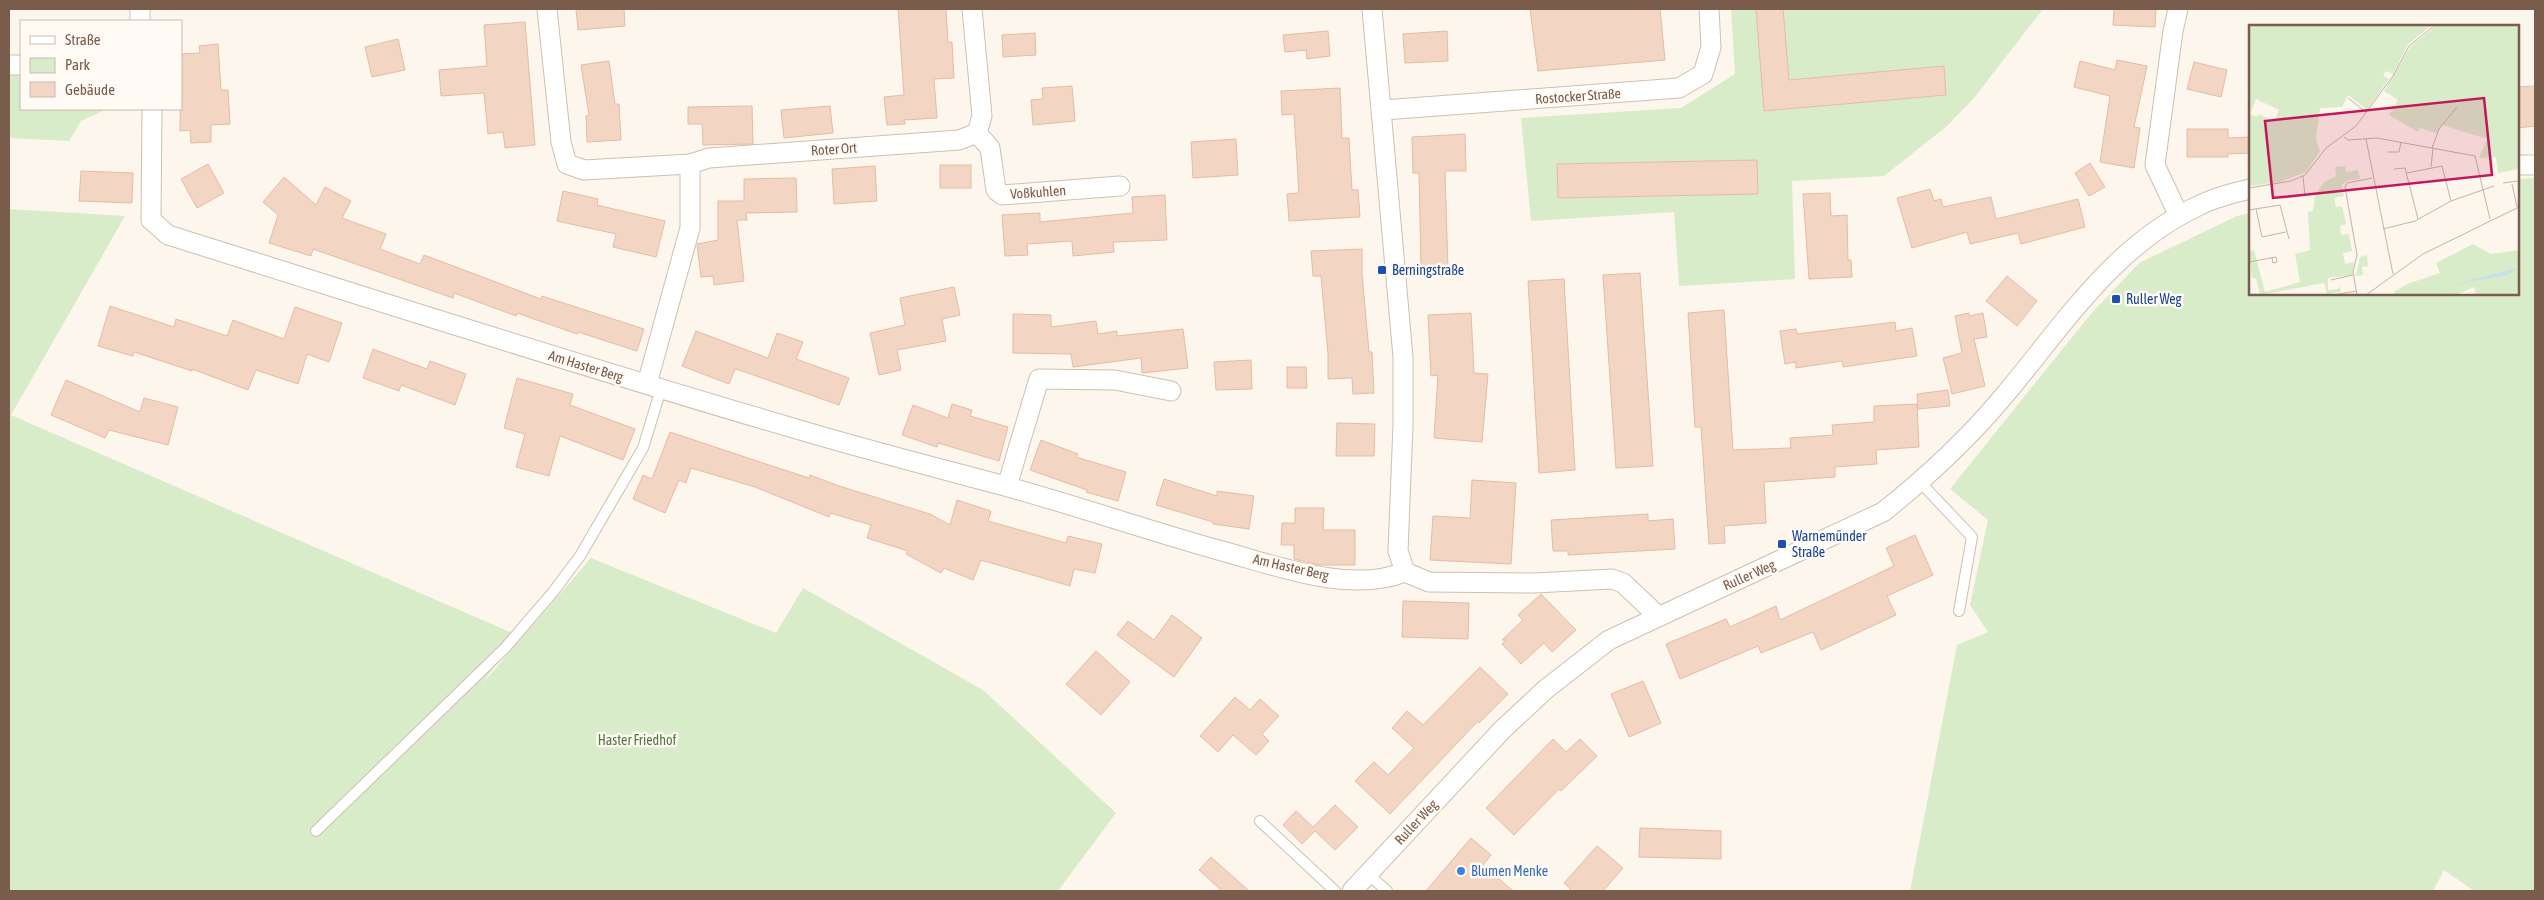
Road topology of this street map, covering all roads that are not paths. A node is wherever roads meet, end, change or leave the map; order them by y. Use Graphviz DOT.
graph roads {
  1 [pos="547,9"];
  2 [pos="972,9"];
  3 [pos="1372,9"];
  4 [pos="1709,9"];
  5 [pos="2178,9"];
  6 [pos="152,110"];
  7 [pos="1382,110"];
  8 [pos="977,133"];
  9 [pos="690,164"];
  10 [pos="2535,165"];
  11 [pos="2519,166"];
  12 [pos="1120,186"];
  13 [pos="2249,189"];
  14 [pos="2179,216"];
  15 [pos="654,387"];
  16 [pos="1171,390"];
  17 [pos="1920,482"];
  18 [pos="1008,486"];
  19 [pos="1405,572"];
  20 [pos="1959,611"];
  21 [pos="1658,616"];
  22 [pos="1260,821"];
  23 [pos="316,831"];
  24 [pos="1368,874"];
  25 [pos="1335,891"];
  26 [pos="1352,891"];
  27 [pos="1387,891"];
  1 -- 9 [label="street, Roter Ort"];
  2 -- 8 [label="street"];
  3 -- 7 [label="street"];
  4 -- 7 [label="street, Rostocker Straße"];
  5 -- 14 [label="street"];
  6 -- 15 [label="street, Am Haster Berg"];
  7 -- 19 [label="street"];
  8 -- 9 [label="street, Roter Ort"];
  8 -- 12 [label="street, Voßkuhlen"];
  9 -- 15 [label="street"];
  10 -- 11 [label="street"];
  13 -- 14 [label="street, Ruller Weg"];
  14 -- 17 [label="street, Ruller Weg"];
  15 -- 18 [label="street, Am Haster Berg"];
  15 -- 23 [label="lane"];
  16 -- 18 [label="street"];
  17 -- 20 [label="lane"];
  17 -- 21 [label="street, Ruller Weg"];
  18 -- 19 [label="street, Am Haster Berg"];
  19 -- 21 [label="street"];
  21 -- 24 [label="street, Ruller Weg"];
  22 -- 25 [label="lane"];
  24 -- 26 [label="street, Ruller Weg"];
  24 -- 27 [label="lane"];
}
